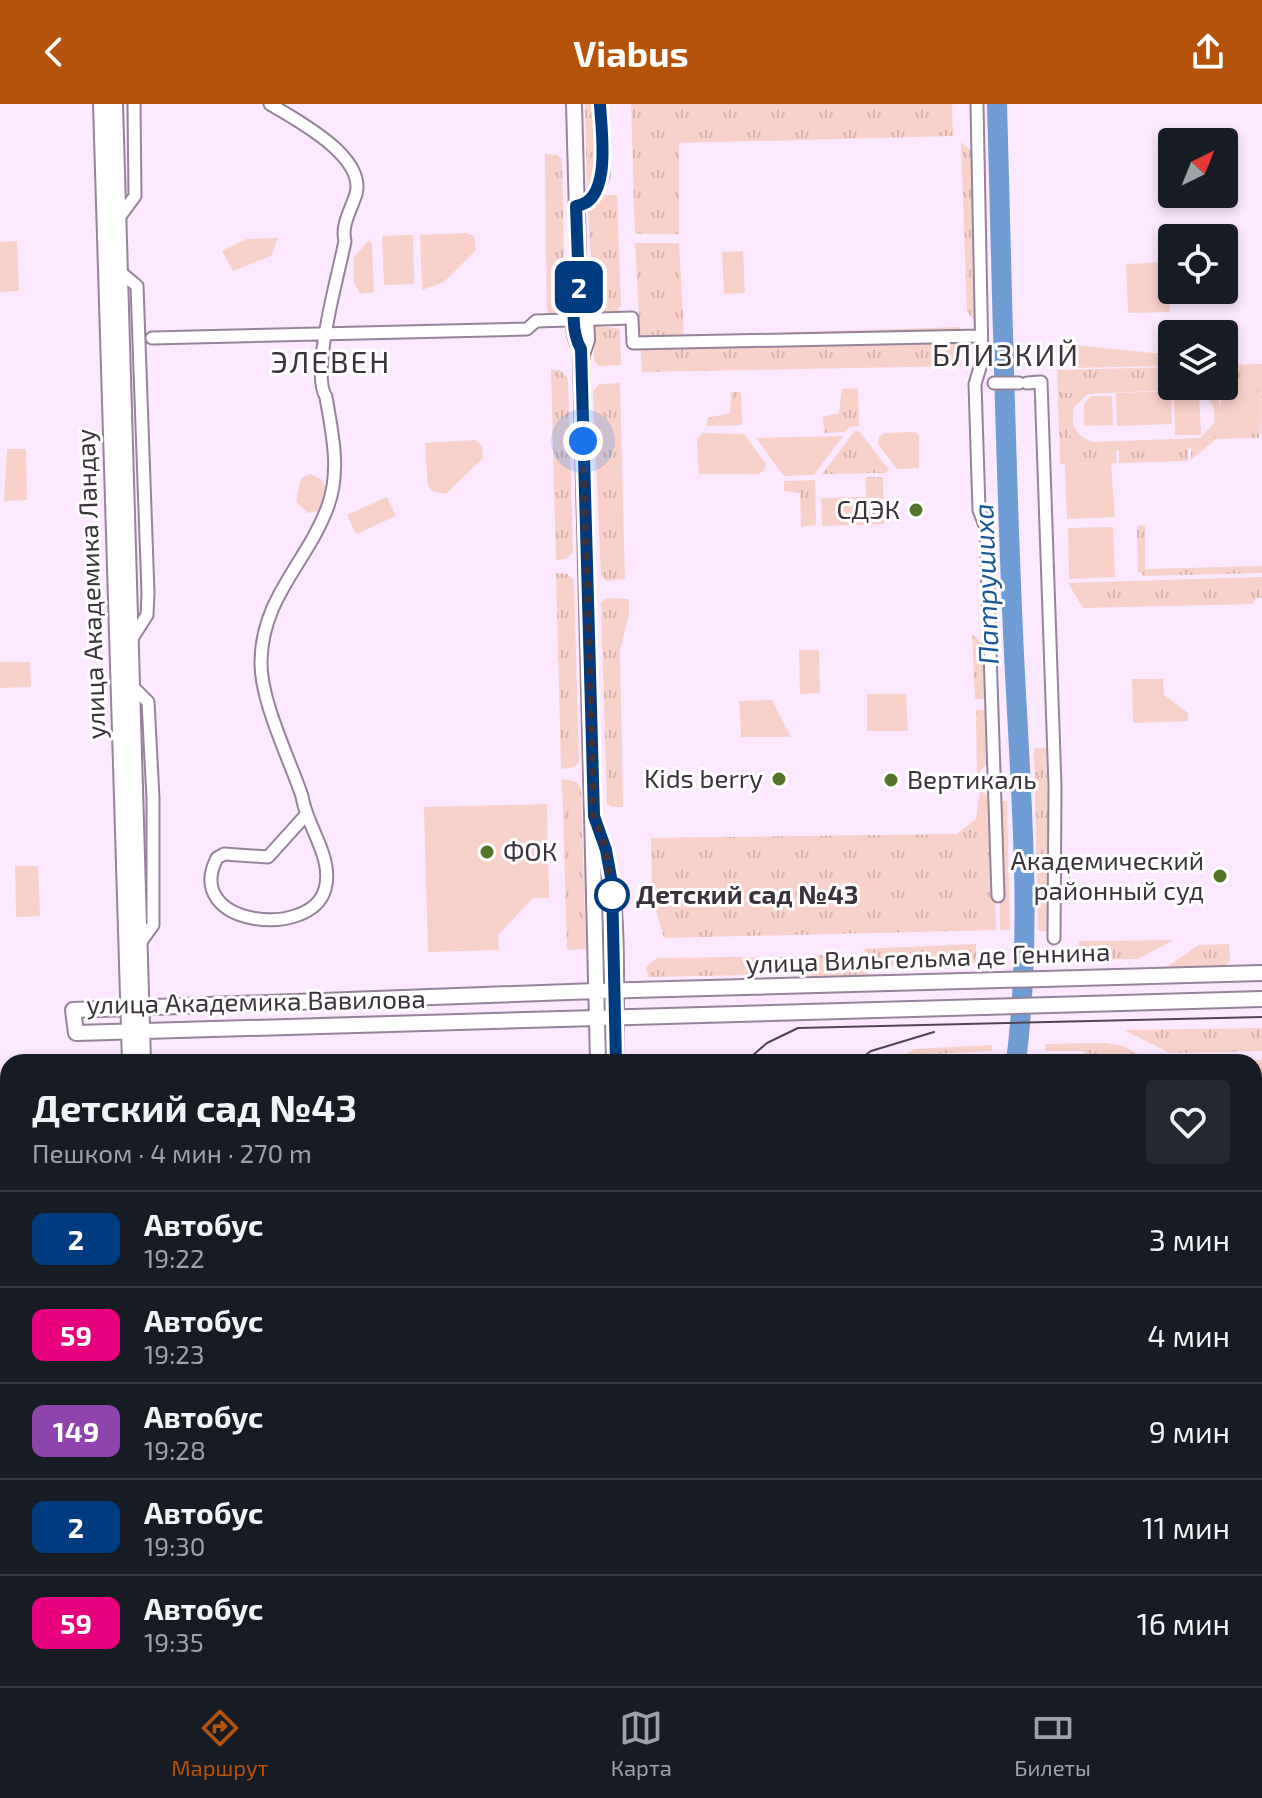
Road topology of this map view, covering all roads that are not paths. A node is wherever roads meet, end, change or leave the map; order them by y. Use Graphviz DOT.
graph roads {
  1 [pos="101,104"];
  2 [pos="115,104"];
  3 [pos="134,104"];
  4 [pos="270,104"];
  5 [pos="574,104"];
  6 [pos="600,104"];
  7 [pos="977,104"];
  8 [pos="576,206"];
  9 [pos="118,220"];
  10 [pos="580,320"];
  11 [pos="328,334"];
  12 [pos="981,336"];
  13 [pos="152,338"];
  14 [pos="984,384"];
  15 [pos="305,816"];
  16 [pos="595,825"];
  17 [pos="998,896"];
  18 [pos="1054,938"];
  19 [pos="1262,973"];
  20 [pos="596,991"];
  21 [pos="614,991"];
  22 [pos="1262,999"];
  23 [pos="135,1008"];
  24 [pos="596,1017"];
  25 [pos="615,1017"];
  26 [pos="135,1032"];
  27 [pos="131,1054"];
  28 [pos="141,1054"];
  29 [pos="598,1054"];
  30 [pos="616,1054"];
  1 -- 23 [label="street, улица Академика Ландау"];
  2 -- 9 [label="street, улица Академика Ландау"];
  3 -- 9 [label="street"];
  4 -- 11 [label="street"];
  5 -- 8 [label="street"];
  6 -- 8 [label="street"];
  7 -- 12 [label="street"];
  8 -- 10 [label="street"];
  9 -- 23 [label="street, улица Академика Ландау"];
  10 -- 11 [label="street"];
  10 -- 12 [label="street"];
  10 -- 16 [label="street"];
  11 -- 13 [label="street"];
  11 -- 15 [label="street"];
  12 -- 14 [label="street"];
  14 -- 17 [label="street"];
  14 -- 18 [label="street"];
  15 -- 15 [label="street"];
  16 -- 20 [label="street"];
  16 -- 21 [label="street"];
  19 -- 21 [label="street, улица Вильгельма де Геннина"];
  20 -- 21 [label="street, улица Вильгельма де Геннина"];
  20 -- 23 [label="street, улица Академика Вавилова"];
  20 -- 24 [label="street"];
  21 -- 25 [label="street"];
  22 -- 25 [label="street, улица Вильгельма де Геннина"];
  23 -- 26 [label="street, улица Академика Ландау"];
  23 -- 26 [label="street, улица Академика Вавилова"];
  24 -- 25 [label="street, улица Вильгельма де Геннина"];
  24 -- 26 [label="street, улица Академика Вавилова"];
  24 -- 29 [label="street"];
  25 -- 30 [label="street"];
  26 -- 27 [label="street, улица Академика Ландау"];
  26 -- 28 [label="street, улица Академика Ландау"];
}
